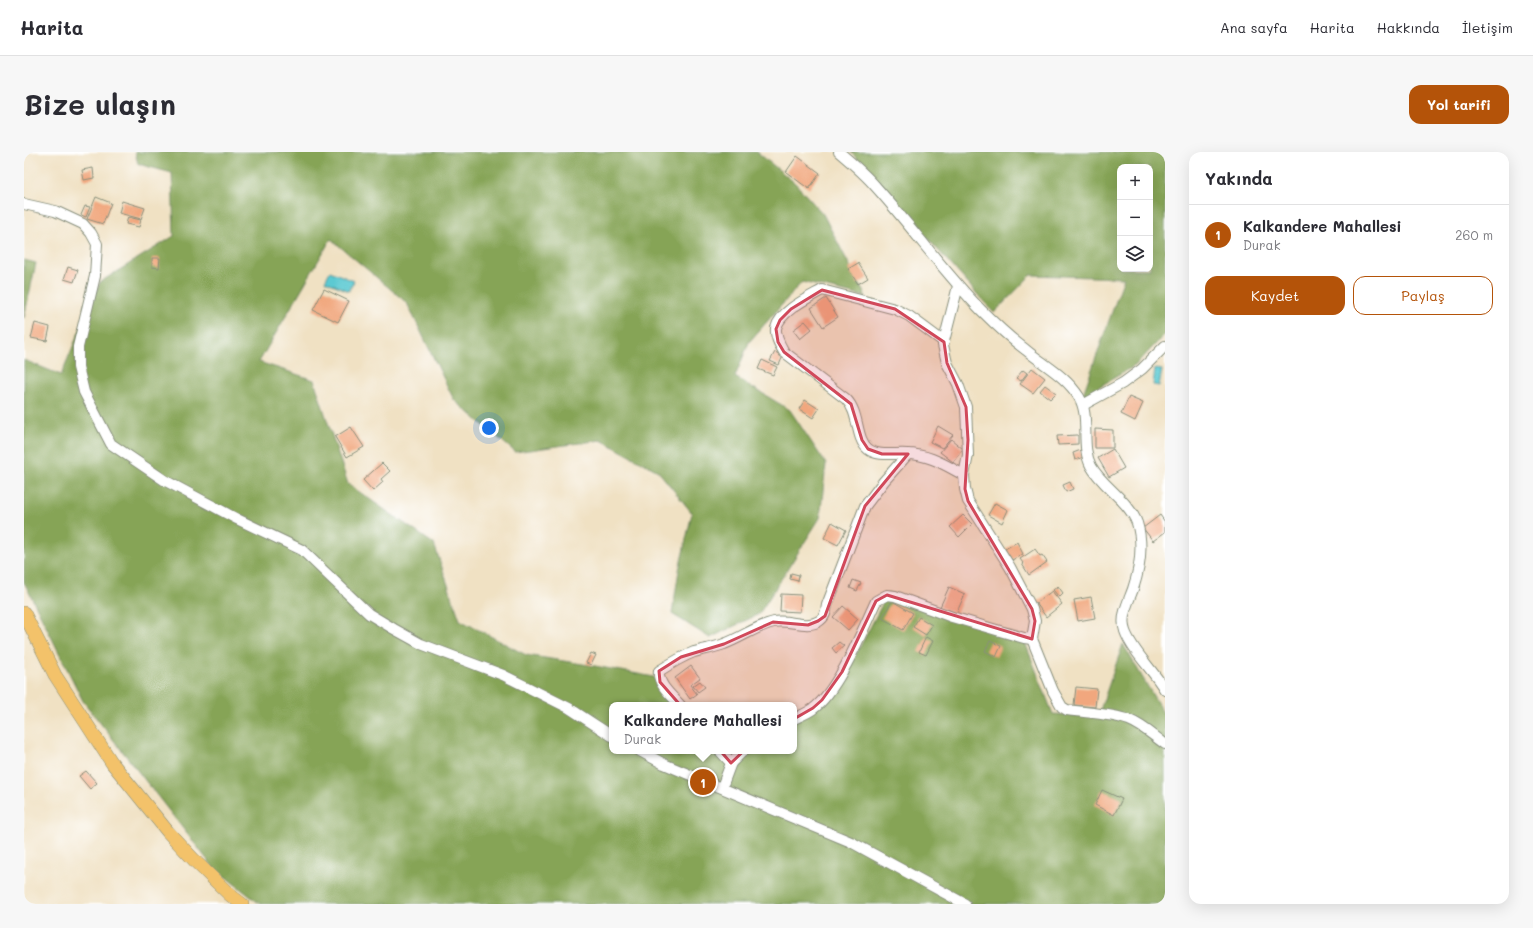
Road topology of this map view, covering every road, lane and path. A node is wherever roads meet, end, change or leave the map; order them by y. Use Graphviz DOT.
graph roads {
  1 [pos="839,152"];
  2 [pos="24,204"];
  3 [pos="958,286"];
  4 [pos="944,342"];
  5 [pos="1165,346"];
  6 [pos="1083,405"];
  7 [pos="908,454"];
  8 [pos="964,475"];
  9 [pos="24,613"];
  10 [pos="24,633"];
  11 [pos="1032,639"];
  12 [pos="55,675"];
  13 [pos="1165,690"];
  14 [pos="677,702"];
  15 [pos="797,717"];
  16 [pos="609,734"];
  17 [pos="1165,744"];
  18 [pos="646,754"];
  19 [pos="723,754"];
  20 [pos="740,754"];
  21 [pos="731,763"];
  22 [pos="722,787"];
  23 [pos="242,904"];
  24 [pos="965,904"];
  1 -- 3 [label="street"];
  2 -- 16 [label="street"];
  3 -- 4 [label="street"];
  3 -- 6 [label="street"];
  4 -- 7 [label="street"];
  4 -- 8 [label="street"];
  5 -- 6 [label="street"];
  6 -- 13 [label="street"];
  7 -- 8 [label="street"];
  7 -- 14 [label="street"];
  8 -- 11 [label="street"];
  9 -- 12 [label="main road"];
  10 -- 12 [label="main road"];
  11 -- 15 [label="street"];
  11 -- 17 [label="street"];
  12 -- 23 [label="main road"];
  18 -- 22 [label="street"];
  19 -- 21 [label="street"];
  20 -- 21 [label="street"];
  21 -- 22 [label="street"];
  22 -- 24 [label="street"];
}
